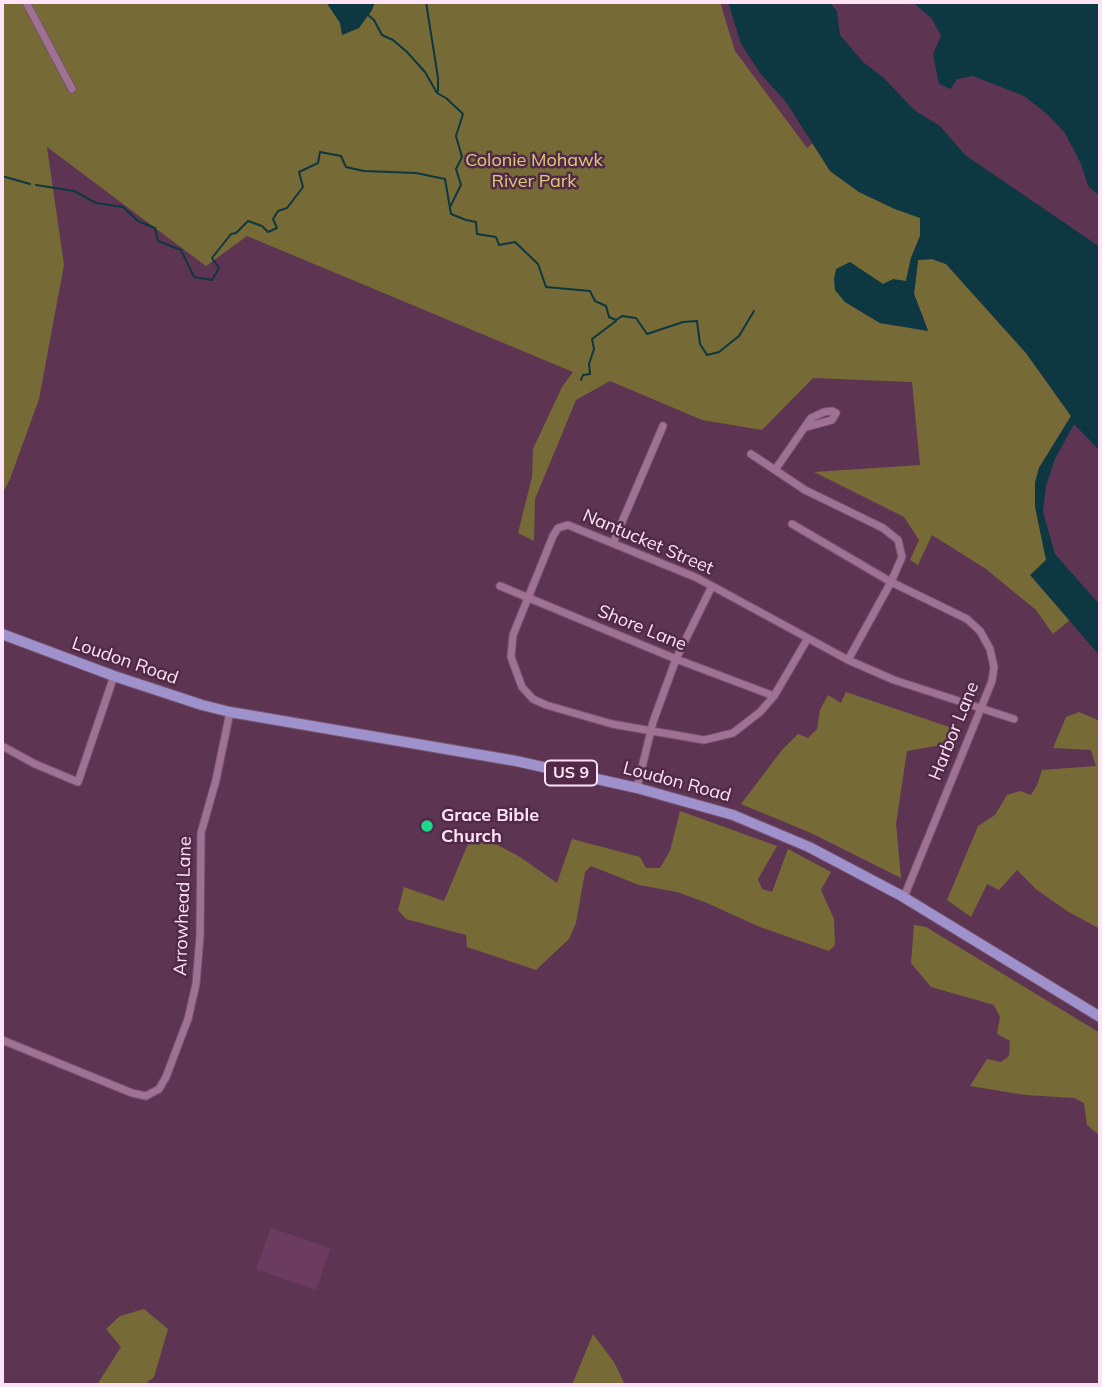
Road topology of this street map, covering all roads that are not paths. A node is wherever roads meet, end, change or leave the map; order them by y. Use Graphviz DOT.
graph roads {
  1 [pos="26,2"];
  2 [pos="72,89"];
  3 [pos="663,426"];
  4 [pos="806,427"];
  5 [pos="751,454"];
  6 [pos="775,470"];
  7 [pos="792,524"];
  8 [pos="613,543"];
  9 [pos="891,582"];
  10 [pos="500,586"];
  11 [pos="712,586"];
  12 [pos="528,597"];
  13 [pos="2,634"];
  14 [pos="808,638"];
  15 [pos="676,659"];
  16 [pos="848,660"];
  17 [pos="114,677"];
  18 [pos="774,696"];
  19 [pos="982,708"];
  20 [pos="230,712"];
  21 [pos="1014,719"];
  22 [pos="651,731"];
  23 [pos="2,746"];
  24 [pos="637,788"];
  25 [pos="904,897"];
  26 [pos="1100,1017"];
  27 [pos="2,1041"];
  1 -- 2 [label="street"];
  3 -- 8 [label="street"];
  4 -- 6 [label="street"];
  5 -- 6 [label="street"];
  6 -- 9 [label="street"];
  7 -- 9 [label="street, Harbor Lane"];
  8 -- 11 [label="street, Nantucket Street"];
  8 -- 12 [label="street, Nantucket Street"];
  9 -- 16 [label="street"];
  9 -- 19 [label="street, Harbor Lane"];
  10 -- 12 [label="street, Shore Lane"];
  11 -- 14 [label="street, Nantucket Street"];
  11 -- 15 [label="street"];
  12 -- 15 [label="street, Shore Lane"];
  12 -- 22 [label="street, Nantucket Street"];
  13 -- 17 [label="main road, Loudon Road / US 9"];
  14 -- 16 [label="street, Nantucket Street"];
  14 -- 18 [label="street, Nantucket Street"];
  15 -- 18 [label="street, Shore Lane"];
  15 -- 22 [label="street"];
  16 -- 19 [label="street, Nantucket Street"];
  17 -- 20 [label="main road, Loudon Road / US 9"];
  17 -- 23 [label="street"];
  18 -- 22 [label="street, Nantucket Street"];
  19 -- 21 [label="street, Nantucket Street"];
  19 -- 25 [label="street, Harbor Lane"];
  20 -- 24 [label="main road, Loudon Road / US 9"];
  20 -- 27 [label="street, Arrowhead Lane"];
  22 -- 24 [label="street"];
  24 -- 25 [label="main road, Loudon Road / US 9"];
  25 -- 26 [label="main road, Loudon Road / US 9"];
}
